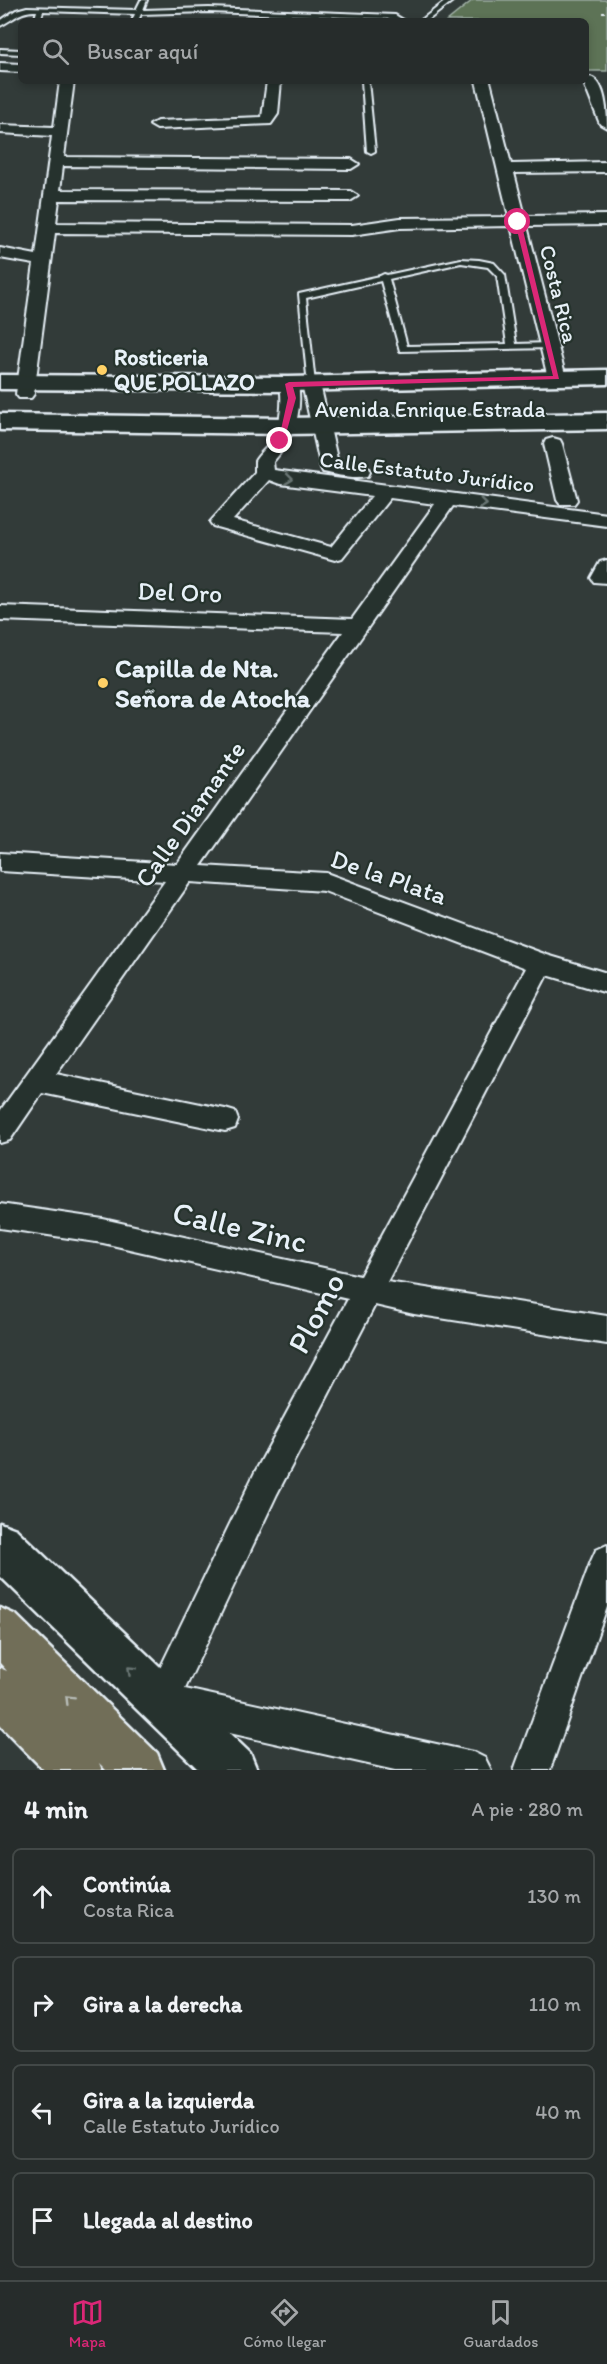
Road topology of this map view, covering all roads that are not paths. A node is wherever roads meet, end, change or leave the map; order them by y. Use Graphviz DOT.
graph roads {
  1 [pos="144,0"];
  2 [pos="451,0"];
  3 [pos="41,9"];
  4 [pos="139,12"];
  5 [pos="38,18"];
  6 [pos="136,18"];
  7 [pos="397,18"];
  8 [pos="427,18"];
  9 [pos="3,22"];
  10 [pos="18,23"];
  11 [pos="0,51"];
  12 [pos="18,52"];
  13 [pos="0,67"];
  14 [pos="18,68"];
  15 [pos="589,81"];
  16 [pos="607,81"];
  17 [pos="67,84"];
  18 [pos="274,84"];
  19 [pos="365,84"];
  20 [pos="484,84"];
  21 [pos="587,84"];
  22 [pos="607,124"];
  23 [pos="157,125"];
  24 [pos="0,129"];
  25 [pos="60,132"];
  26 [pos="371,151"];
  27 [pos="56,161"];
  28 [pos="351,164"];
  29 [pos="607,167"];
  30 [pos="505,169"];
  31 [pos="52,195"];
  32 [pos="350,196"];
  33 [pos="607,219"];
  34 [pos="518,222"];
  35 [pos="47,228"];
  36 [pos="0,253"];
  37 [pos="43,261"];
  38 [pos="384,276"];
  39 [pos="549,346"];
  40 [pos="512,347"];
  41 [pos="607,377"];
  42 [pos="557,378"];
  43 [pos="0,382"];
  44 [pos="25,388"];
  45 [pos="0,394"];
  46 [pos="607,395"];
  47 [pos="302,404"];
  48 [pos="607,408"];
  49 [pos="0,410"];
  50 [pos="166,417"];
  51 [pos="0,422"];
  52 [pos="607,422"];
  53 [pos="553,444"];
  54 [pos="265,473"];
  55 [pos="326,475"];
  56 [pos="386,491"];
  57 [pos="448,499"];
  58 [pos="567,500"];
  59 [pos="607,506"];
  60 [pos="607,520"];
  61 [pos="0,613"];
  62 [pos="358,626"];
  63 [pos="0,862"];
  64 [pos="184,873"];
  65 [pos="541,963"];
  66 [pos="607,983"];
  67 [pos="36,1081"];
  68 [pos="225,1120"];
  69 [pos="0,1132"];
  70 [pos="0,1216"];
  71 [pos="368,1291"];
  72 [pos="607,1330"];
  73 [pos="0,1545"];
  74 [pos="607,1561"];
  75 [pos="0,1631"];
  76 [pos="0,1691"];
  77 [pos="162,1701"];
  78 [pos="78,1770"];
  79 [pos="140,1770"];
  80 [pos="232,1770"];
  81 [pos="472,1770"];
  82 [pos="532,1770"];
  1 -- 4 [label="lane"];
  2 -- 8 [label="lane"];
  3 -- 4 [label="lane"];
  3 -- 5 [label="lane"];
  3 -- 9 [label="lane"];
  4 -- 6 [label="lane"];
  4 -- 7 [label="lane"];
  9 -- 10 [label="lane"];
  11 -- 12 [label="lane"];
  13 -- 14 [label="street"];
  15 -- 16 [label="street"];
  17 -- 25 [label="street"];
  18 -- 23 [label="street"];
  19 -- 26 [label="lane"];
  20 -- 30 [label="street, Costa Rica"];
  21 -- 22 [label="street"];
  24 -- 25 [label="street"];
  25 -- 27 [label="street"];
  27 -- 28 [label="street"];
  27 -- 31 [label="street"];
  29 -- 30 [label="street"];
  30 -- 34 [label="street, Costa Rica"];
  31 -- 32 [label="street"];
  31 -- 35 [label="street"];
  33 -- 34 [label="street"];
  34 -- 35 [label="street"];
  34 -- 39 [label="street, Costa Rica"];
  35 -- 37 [label="street"];
  36 -- 37 [label="street"];
  37 -- 44 [label="street"];
  38 -- 40 [label="lane"];
  38 -- 40 [label="lane"];
  38 -- 47 [label="lane"];
  39 -- 40 [label="lane"];
  39 -- 42 [label="street, Costa Rica"];
  41 -- 42 [label="street"];
  42 -- 47 [label="street"];
  43 -- 44 [label="street"];
  44 -- 45 [label="street, Avenida Enrique Estrada"];
  44 -- 47 [label="street, Avenida Enrique Estrada"];
  46 -- 47 [label="street, Avenida Enrique Estrada"];
  47 -- 48 [label="street, Avenida Enrique Estrada"];
  47 -- 50 [label="street"];
  47 -- 52 [label="street"];
  47 -- 54 [label="street"];
  47 -- 55 [label="street, Calle Estatuto Jurídico"];
  49 -- 50 [label="street"];
  50 -- 51 [label="street"];
  53 -- 58 [label="street"];
  54 -- 55 [label="street, Calle Estatuto Jurídico, one-way"];
  54 -- 56 [label="street"];
  55 -- 56 [label="street, Calle Estatuto Jurídico"];
  55 -- 58 [label="street, Calle Estatuto Jurídico"];
  56 -- 57 [label="street, Calle Estatuto Jurídico"];
  57 -- 60 [label="street, Calle Estatuto Jurídico, one-way"];
  57 -- 62 [label="street, Calle Diamante"];
  58 -- 59 [label="street, Calle Estatuto Jurídico"];
  61 -- 62 [label="street, Del Oro"];
  62 -- 64 [label="street, Calle Diamante"];
  63 -- 64 [label="street, De la Plata"];
  64 -- 65 [label="street, De la Plata"];
  64 -- 67 [label="street, Calle Diamante"];
  65 -- 66 [label="street, De la Plata"];
  65 -- 71 [label="street, Plomo"];
  67 -- 68 [label="street"];
  67 -- 69 [label="street, Calle Diamante"];
  70 -- 71 [label="street, Calle Zinc"];
  71 -- 72 [label="street, Calle Zinc"];
  71 -- 77 [label="street, Plomo"];
  77 -- 73 [label="street, one-way"];
  74 -- 82 [label="street"];
  79 -- 75 [label="main road, one-way"];
  76 -- 78 [label="main road"];
  77 -- 80 [label="street"];
  77 -- 81 [label="street"];
}
